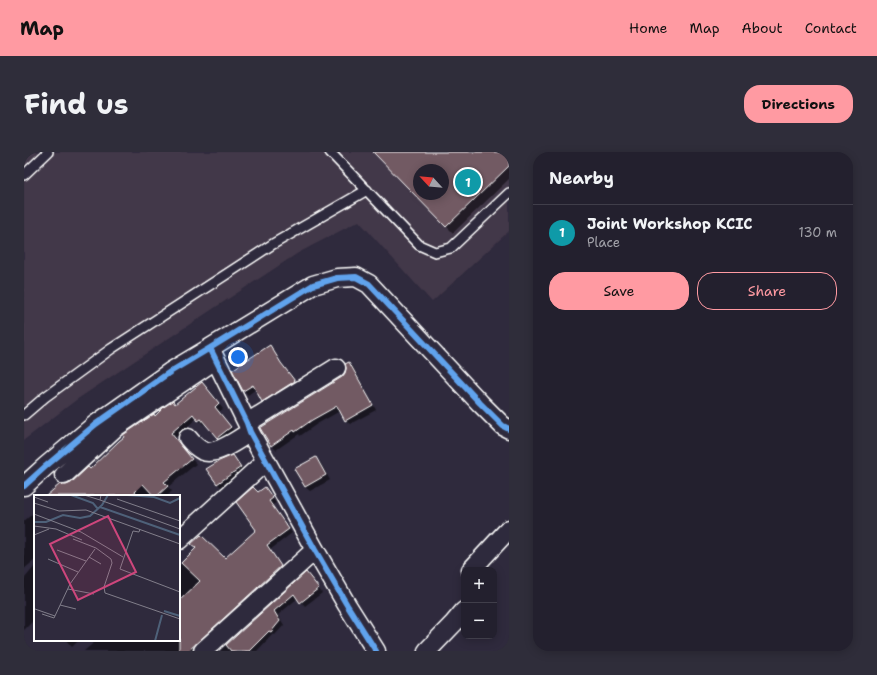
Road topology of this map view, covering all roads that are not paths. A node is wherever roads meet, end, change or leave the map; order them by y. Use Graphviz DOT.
graph roads {
  1 [pos="48,152"];
  2 [pos="330,152"];
  3 [pos="24,175"];
  4 [pos="366,190"];
  5 [pos="509,192"];
  6 [pos="212,354"];
  7 [pos="336,368"];
  8 [pos="24,415"];
  9 [pos="248,428"];
  10 [pos="509,429"];
  11 [pos="188,438"];
  12 [pos="266,461"];
  13 [pos="64,475"];
  14 [pos="24,486"];
  15 [pos="509,528"];
  16 [pos="180,539"];
  17 [pos="315,550"];
  18 [pos="474,567"];
  19 [pos="461,615"];
  20 [pos="202,651"];
  21 [pos="376,651"];
  22 [pos="428,651"];
  1 -- 3 [label="lane"];
  2 -- 4 [label="lane"];
  4 -- 5 [label="lane"];
  4 -- 8 [label="lane"];
  6 -- 9 [label="street"];
  6 -- 10 [label="street"];
  6 -- 13 [label="street"];
  6 -- 14 [label="street"];
  7 -- 9 [label="street"];
  9 -- 11 [label="street"];
  9 -- 12 [label="street"];
  12 -- 16 [label="street"];
  12 -- 17 [label="street"];
  15 -- 18 [label="street"];
  17 -- 20 [label="street"];
  17 -- 21 [label="street"];
  19 -- 22 [label="street"];
}
